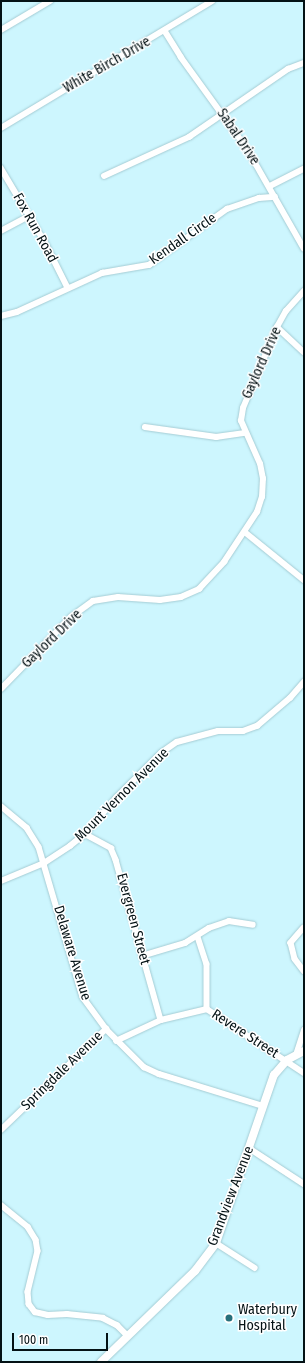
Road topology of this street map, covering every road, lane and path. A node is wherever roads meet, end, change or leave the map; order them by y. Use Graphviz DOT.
graph roads {
  1 [pos="50,1"];
  2 [pos="212,1"];
  3 [pos="1,30"];
  4 [pos="165,31"];
  5 [pos="304,63"];
  6 [pos="223,113"];
  7 [pos="1,128"];
  8 [pos="1,168"];
  9 [pos="304,169"];
  10 [pos="104,176"];
  11 [pos="270,186"];
  12 [pos="275,197"];
  13 [pos="29,216"];
  14 [pos="1,231"];
  15 [pos="304,248"];
  16 [pos="68,288"];
  17 [pos="304,291"];
  18 [pos="1,316"];
  19 [pos="277,327"];
  20 [pos="304,352"];
  21 [pos="145,427"];
  22 [pos="245,433"];
  23 [pos="245,532"];
  24 [pos="304,580"];
  25 [pos="304,682"];
  26 [pos="1,689"];
  27 [pos="1,806"];
  28 [pos="85,834"];
  29 [pos="44,863"];
  30 [pos="1,881"];
  31 [pos="253,925"];
  32 [pos="304,928"];
  33 [pos="198,937"];
  34 [pos="142,956"];
  35 [pos="304,971"];
  36 [pos="207,1009"];
  37 [pos="161,1020"];
  38 [pos="106,1029"];
  39 [pos="304,1030"];
  40 [pos="116,1040"];
  41 [pos="304,1051"];
  42 [pos="296,1054"];
  43 [pos="286,1060"];
  44 [pos="304,1073"];
  45 [pos="263,1106"];
  46 [pos="1,1130"];
  47 [pos="250,1148"];
  48 [pos="304,1184"];
  49 [pos="1,1204"];
  50 [pos="216,1243"];
  51 [pos="255,1268"];
  52 [pos="127,1335"];
  53 [pos="100,1362"];
  1 -- 3 [label="street"];
  2 -- 4 [label="street, White Birch Drive"];
  4 -- 6 [label="street, Sabal Drive"];
  4 -- 7 [label="street, White Birch Drive"];
  5 -- 6 [label="street"];
  6 -- 10 [label="street"];
  6 -- 11 [label="street, Sabal Drive"];
  8 -- 13 [label="street, Fox Run Road"];
  9 -- 11 [label="street"];
  11 -- 12 [label="street, Sabal Drive"];
  12 -- 15 [label="street, Sabal Drive"];
  12 -- 16 [label="street, Kendall Circle"];
  13 -- 14 [label="street"];
  13 -- 16 [label="street, Fox Run Road"];
  16 -- 18 [label="street, Kendall Circle"];
  17 -- 19 [label="street, Gaylord Drive"];
  19 -- 20 [label="street"];
  19 -- 22 [label="street, Gaylord Drive"];
  21 -- 22 [label="street"];
  22 -- 23 [label="street, Gaylord Drive"];
  23 -- 24 [label="street"];
  23 -- 26 [label="street, Gaylord Drive"];
  25 -- 28 [label="street, Mount Vernon Avenue"];
  27 -- 29 [label="street, Delaware Avenue"];
  28 -- 29 [label="street, Mount Vernon Avenue"];
  28 -- 34 [label="street, Evergreen Street"];
  29 -- 30 [label="street, Mount Vernon Avenue"];
  29 -- 38 [label="street, Delaware Avenue"];
  31 -- 33 [label="street"];
  32 -- 35 [label="street"];
  33 -- 34 [label="street"];
  33 -- 36 [label="street, Revere Street"];
  34 -- 37 [label="street, Evergreen Street"];
  36 -- 37 [label="street"];
  36 -- 43 [label="street, Revere Street"];
  37 -- 40 [label="street"];
  38 -- 40 [label="street, Delaware Avenue"];
  38 -- 46 [label="street, Springdale Avenue"];
  39 -- 42 [label="street"];
  40 -- 45 [label="street, Delaware Avenue"];
  41 -- 42 [label="main road, Grandview Avenue"];
  42 -- 43 [label="main road, Grandview Avenue"];
  43 -- 44 [label="street, Revere Street"];
  43 -- 45 [label="main road, Grandview Avenue"];
  45 -- 47 [label="main road, Grandview Avenue"];
  47 -- 48 [label="street"];
  47 -- 50 [label="main road, Grandview Avenue"];
  49 -- 52 [label="street"];
  50 -- 51 [label="street"];
  50 -- 52 [label="main road, Grandview Avenue"];
  52 -- 53 [label="main road, Grandview Avenue"];
}
